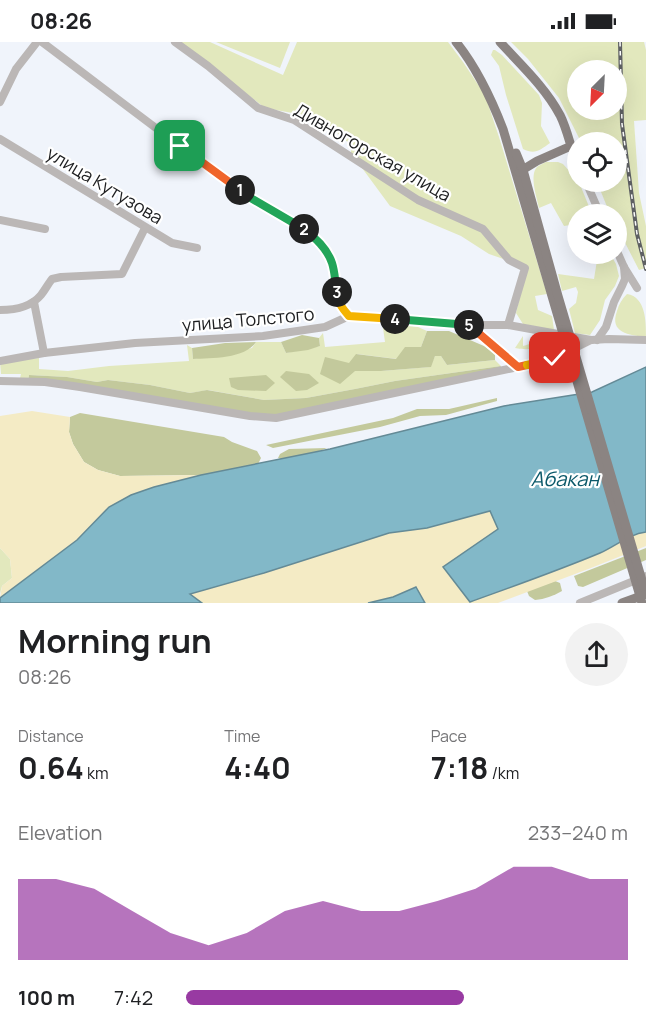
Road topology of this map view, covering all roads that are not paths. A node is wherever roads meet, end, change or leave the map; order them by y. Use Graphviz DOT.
graph roads {
  1 [pos="37,42"];
  2 [pos="42,42"];
  3 [pos="176,42"];
  4 [pos="456,42"];
  5 [pos="462,42"];
  6 [pos="500,42"];
  7 [pos="3,87"];
  8 [pos="0,102"];
  9 [pos="567,135"];
  10 [pos="0,140"];
  11 [pos="567,148"];
  12 [pos="537,161"];
  13 [pos="520,172"];
  14 [pos="528,191"];
  15 [pos="0,220"];
  16 [pos="145,228"];
  17 [pos="45,229"];
  18 [pos="197,248"];
  19 [pos="623,264"];
  20 [pos="624,267"];
  21 [pos="637,288"];
  22 [pos="555,297"];
  23 [pos="34,302"];
  24 [pos="0,310"];
  25 [pos="610,314"];
  26 [pos="349,316"];
  27 [pos="471,325"];
  28 [pos="508,326"];
  29 [pos="612,327"];
  30 [pos="618,334"];
  31 [pos="626,339"];
  32 [pos="594,340"];
  33 [pos="646,340"];
  34 [pos="44,353"];
  35 [pos="0,361"];
  36 [pos="518,367"];
  37 [pos="0,381"];
  38 [pos="646,576"];
  39 [pos="646,594"];
  40 [pos="580,603"];
  41 [pos="622,603"];
  42 [pos="642,603"];
  1 -- 7 [label="street"];
  2 -- 26 [label="street"];
  3 -- 28 [label="street, Дивногорская улица"];
  4 -- 13 [label="main road"];
  5 -- 13 [label="main road"];
  6 -- 9 [label="main road"];
  7 -- 8 [label="street"];
  10 -- 16 [label="street, улица Кутузова"];
  11 -- 12 [label="main road"];
  12 -- 13 [label="main road"];
  12 -- 14 [label="main road"];
  13 -- 14 [label="main road"];
  13 -- 22 [label="main road"];
  14 -- 22 [label="main road"];
  15 -- 17 [label="street"];
  16 -- 18 [label="street, улица Кутузова"];
  16 -- 23 [label="street"];
  19 -- 20 [label="street"];
  20 -- 21 [label="street"];
  20 -- 25 [label="street"];
  22 -- 39 [label="main road"];
  22 -- 42 [label="main road"];
  23 -- 24 [label="street"];
  23 -- 34 [label="street"];
  25 -- 29 [label="street"];
  25 -- 32 [label="street"];
  26 -- 27 [label="street, улица Толстого"];
  26 -- 34 [label="street, улица Толстого"];
  27 -- 28 [label="street, улица Толстого"];
  27 -- 36 [label="street"];
  28 -- 32 [label="street, улица Толстого"];
  30 -- 31 [label="street"];
  31 -- 32 [label="street"];
  31 -- 33 [label="street"];
  32 -- 36 [label="street"];
  34 -- 35 [label="street, улица Толстого"];
  36 -- 37 [label="street"];
  38 -- 40 [label="street"];
  39 -- 41 [label="main road"];
}
